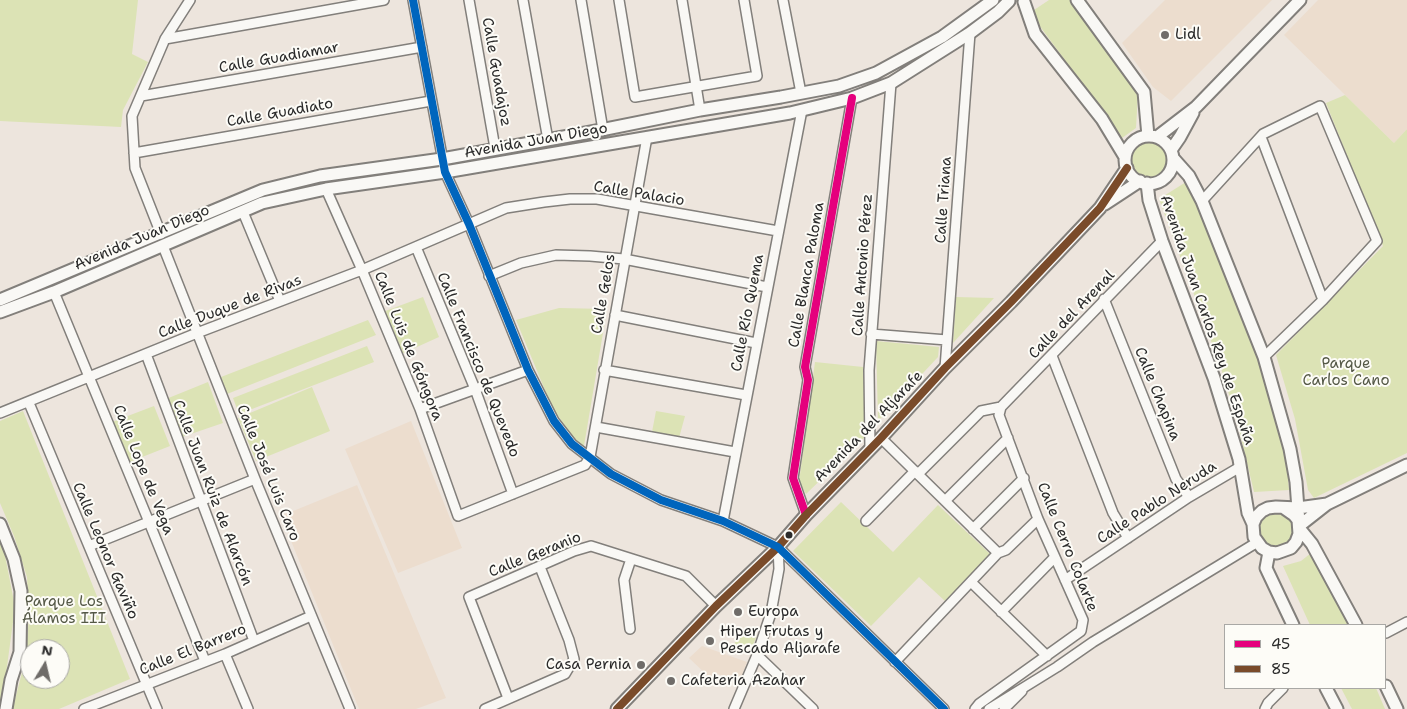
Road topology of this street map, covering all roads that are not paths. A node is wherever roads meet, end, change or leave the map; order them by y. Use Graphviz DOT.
graph roads {
  1 [pos="190,0"];
  2 [pos="384,0"];
  3 [pos="413,0"];
  4 [pos="469,0"];
  5 [pos="523,0"];
  6 [pos="581,0"];
  7 [pos="619,0"];
  8 [pos="682,0"];
  9 [pos="744,0"];
  10 [pos="783,0"];
  11 [pos="993,0"];
  12 [pos="1077,0"];
  13 [pos="1300,0"];
  14 [pos="1008,1"];
  15 [pos="1028,1"];
  16 [pos="970,33"];
  17 [pos="165,39"];
  18 [pos="422,47"];
  19 [pos="891,83"];
  20 [pos="696,87"];
  21 [pos="800,93"];
  22 [pos="141,96"];
  23 [pos="852,98"];
  24 [pos="431,101"];
  25 [pos="1196,107"];
  26 [pos="700,110"];
  27 [pos="802,110"];
  28 [pos="603,130"];
  29 [pos="647,137"];
  30 [pos="1152,137"];
  31 [pos="1261,137"];
  32 [pos="548,140"];
  33 [pos="495,148"];
  34 [pos="134,153"];
  35 [pos="1172,154"];
  36 [pos="442,159"];
  37 [pos="1126,163"];
  38 [pos="445,172"];
  39 [pos="1144,182"];
  40 [pos="326,189"];
  41 [pos="1202,201"];
  42 [pos="635,206"];
  43 [pos="1100,208"];
  44 [pos="244,212"];
  45 [pos="469,224"];
  46 [pos="778,231"];
  47 [pos="162,234"];
  48 [pos="1162,241"];
  49 [pos="163,246"];
  50 [pos="416,247"];
  51 [pos="624,259"];
  52 [pos="362,270"];
  53 [pos="489,276"];
  54 [pos="767,287"];
  55 [pos="54,292"];
  56 [pos="1104,299"];
  57 [pos="0,300"];
  58 [pos="1323,300"];
  59 [pos="280,301"];
  60 [pos="0,312"];
  61 [pos="615,315"];
  62 [pos="197,333"];
  63 [pos="872,334"];
  64 [pos="947,340"];
  65 [pos="756,343"];
  66 [pos="146,354"];
  67 [pos="1052,356"];
  68 [pos="1264,357"];
  69 [pos="945,368"];
  70 [pos="528,370"];
  71 [pos="604,370"];
  72 [pos="90,377"];
  73 [pos="475,389"];
  74 [pos="746,395"];
  75 [pos="29,403"];
  76 [pos="1001,407"];
  77 [pos="420,409"];
  78 [pos="0,414"];
  79 [pos="596,427"];
  80 [pos="881,438"];
  81 [pos="1008,438"];
  82 [pos="870,448"];
  83 [pos="736,452"];
  84 [pos="590,457"];
  85 [pos="1407,465"];
  86 [pos="1240,467"];
  87 [pos="916,473"];
  88 [pos="1024,478"];
  89 [pos="255,479"];
  90 [pos="1296,482"];
  91 [pos="514,494"];
  92 [pos="1189,497"];
  93 [pos="945,501"];
  94 [pos="200,502"];
  95 [pos="1327,504"];
  96 [pos="1284,508"];
  97 [pos="1298,508"];
  98 [pos="806,515"];
  99 [pos="1038,519"];
  100 [pos="723,521"];
  101 [pos="866,521"];
  102 [pos="149,522"];
  103 [pos="0,524"];
  104 [pos="1253,524"];
  105 [pos="1299,526"];
  106 [pos="973,529"];
  107 [pos="1128,538"];
  108 [pos="1256,543"];
  109 [pos="89,546"];
  110 [pos="778,547"];
  111 [pos="1269,552"];
  112 [pos="998,553"];
  113 [pos="631,558"];
  114 [pos="1054,558"];
  115 [pos="540,567"];
  116 [pos="1064,580"];
  117 [pos="971,582"];
  118 [pos="716,606"];
  119 [pos="1001,612"];
  120 [pos="311,616"];
  121 [pos="1407,622"];
  122 [pos="1293,624"];
  123 [pos="1355,624"];
  124 [pos="630,629"];
  125 [pos="1387,632"];
  126 [pos="254,641"];
  127 [pos="225,654"];
  128 [pos="758,654"];
  129 [pos="1046,656"];
  130 [pos="205,661"];
  131 [pos="895,662"];
  132 [pos="146,684"];
  133 [pos="1025,687"];
  134 [pos="1387,688"];
  135 [pos="1282,689"];
  136 [pos="1327,689"];
  137 [pos="506,702"];
  138 [pos="6,709"];
  139 [pos="84,709"];
  140 [pos="157,709"];
  141 [pos="248,709"];
  142 [pos="350,709"];
  143 [pos="485,709"];
  144 [pos="617,709"];
  145 [pos="734,709"];
  146 [pos="813,709"];
  147 [pos="944,709"];
  148 [pos="975,709"];
  149 [pos="989,709"];
  150 [pos="1004,709"];
  151 [pos="1265,709"];
  152 [pos="1337,709"];
  153 [pos="1397,709"];
  1 -- 17 [label="street"];
  2 -- 17 [label="street"];
  3 -- 18 [label="street"];
  4 -- 33 [label="street, Calle Guadajoz"];
  5 -- 32 [label="street"];
  6 -- 28 [label="street"];
  7 -- 20 [label="street"];
  8 -- 20 [label="street"];
  9 -- 20 [label="street"];
  10 -- 21 [label="street"];
  11 -- 21 [label="street, Avenida Juan Diego"];
  12 -- 30 [label="street"];
  13 -- 25 [label="street"];
  14 -- 15 [label="street"];
  14 -- 16 [label="street, Avenida Juan Diego"];
  15 -- 37 [label="street"];
  16 -- 19 [label="street, Avenida Juan Diego"];
  16 -- 64 [label="street, Calle Triana"];
  17 -- 22 [label="street"];
  18 -- 22 [label="street, Calle Guadiamar"];
  18 -- 24 [label="street"];
  19 -- 23 [label="street, Avenida Juan Diego"];
  19 -- 63 [label="street, Calle Antonio Pérez"];
  20 -- 26 [label="street"];
  21 -- 26 [label="street, Avenida Juan Diego"];
  22 -- 34 [label="street"];
  23 -- 27 [label="street, Avenida Juan Diego"];
  23 -- 98 [label="street, Calle Blanca Paloma"];
  24 -- 34 [label="street, Calle Guadiato"];
  24 -- 36 [label="street"];
  25 -- 30 [label="street"];
  25 -- 35 [label="street"];
  26 -- 28 [label="street, Avenida Juan Diego"];
  27 -- 29 [label="street, Avenida Juan Diego"];
  27 -- 46 [label="street, Calle Río Quema"];
  28 -- 32 [label="street, Avenida Juan Diego"];
  29 -- 38 [label="street, Avenida Juan Diego"];
  29 -- 42 [label="street, Calle Gelos"];
  30 -- 35 [label="street"];
  30 -- 37 [label="street"];
  31 -- 41 [label="street"];
  31 -- 58 [label="street"];
  31 -- 58 [label="street"];
  32 -- 33 [label="street, Avenida Juan Diego"];
  33 -- 36 [label="street, Avenida Juan Diego"];
  34 -- 47 [label="street"];
  35 -- 39 [label="street"];
  35 -- 41 [label="street, Avenida Juan Carlos Rey de España"];
  36 -- 38 [label="street"];
  36 -- 47 [label="street, Avenida Juan Diego"];
  37 -- 39 [label="street"];
  37 -- 43 [label="street, Avenida del Aljarafe"];
  38 -- 40 [label="street, Avenida Juan Diego"];
  38 -- 45 [label="street"];
  39 -- 43 [label="street, Avenida del Aljarafe"];
  39 -- 48 [label="street, Avenida Juan Carlos Rey de España"];
  40 -- 44 [label="street, Avenida Juan Diego"];
  40 -- 52 [label="street, Calle Luis de Góngora"];
  41 -- 68 [label="street, Avenida Juan Carlos Rey de España"];
  42 -- 45 [label="street, Calle Palacio"];
  42 -- 46 [label="street, Calle Palacio"];
  42 -- 51 [label="street, Calle Gelos"];
  43 -- 69 [label="street, Avenida del Aljarafe"];
  44 -- 49 [label="street, Avenida Juan Diego"];
  44 -- 59 [label="street"];
  45 -- 50 [label="street, Calle Duque de Rivas"];
  45 -- 53 [label="street"];
  46 -- 54 [label="street, Calle Río Quema"];
  47 -- 57 [label="street, Avenida Juan Diego"];
  48 -- 56 [label="street, Calle del Arenal"];
  48 -- 86 [label="street, Avenida Juan Carlos Rey de España"];
  49 -- 55 [label="street, Avenida Juan Diego"];
  49 -- 62 [label="street, Calle José Luis Caro"];
  50 -- 52 [label="street, Calle Duque de Rivas"];
  50 -- 73 [label="street, Calle Francisco de Quevedo"];
  51 -- 53 [label="street"];
  51 -- 54 [label="street"];
  51 -- 61 [label="street, Calle Gelos"];
  52 -- 59 [label="street, Calle Duque de Rivas"];
  52 -- 77 [label="street, Calle Luis de Góngora"];
  53 -- 70 [label="street"];
  54 -- 65 [label="street, Calle Río Quema"];
  55 -- 60 [label="street, Avenida Juan Diego"];
  55 -- 72 [label="street, Calle Lope de Vega"];
  56 -- 67 [label="street, Calle del Arenal"];
  56 -- 92 [label="street, Calle Chapina"];
  58 -- 68 [label="street"];
  59 -- 62 [label="street, Calle Duque de Rivas"];
  61 -- 65 [label="street"];
  61 -- 71 [label="street, Calle Gelos"];
  62 -- 66 [label="street, Calle Duque de Rivas"];
  62 -- 89 [label="street, Calle José Luis Caro"];
  63 -- 64 [label="street"];
  63 -- 82 [label="street, Calle Antonio Pérez"];
  64 -- 69 [label="street, Calle Triana"];
  65 -- 74 [label="street, Calle Río Quema"];
  66 -- 72 [label="street, Calle Duque de Rivas"];
  66 -- 94 [label="street, Calle Juan Ruiz de Alarcón"];
  67 -- 76 [label="street, Calle del Arenal"];
  67 -- 107 [label="street"];
  68 -- 90 [label="street, Avenida Juan Carlos Rey de España"];
  69 -- 80 [label="street, Avenida del Aljarafe"];
  70 -- 73 [label="street"];
  70 -- 84 [label="street"];
  71 -- 74 [label="street"];
  71 -- 79 [label="street, Calle Gelos"];
  72 -- 75 [label="street, Calle Duque de Rivas"];
  72 -- 102 [label="street, Calle Lope de Vega"];
  73 -- 77 [label="street"];
  73 -- 91 [label="street, Calle Francisco de Quevedo"];
  74 -- 83 [label="street, Calle Río Quema"];
  75 -- 78 [label="street, Calle Duque de Rivas"];
  75 -- 109 [label="street, Calle Leonor Gaviño"];
  76 -- 81 [label="street, Calle Cerro Colarte"];
  76 -- 87 [label="street"];
  77 -- 91 [label="street, Calle Luis de Góngora"];
  79 -- 83 [label="street"];
  79 -- 84 [label="street, Calle Gelos"];
  80 -- 82 [label="street, Avenida del Aljarafe"];
  80 -- 87 [label="street"];
  81 -- 88 [label="street, Calle Cerro Colarte"];
  81 -- 93 [label="street"];
  82 -- 98 [label="street, Avenida del Aljarafe"];
  83 -- 100 [label="street, Calle Río Quema"];
  84 -- 91 [label="street"];
  84 -- 100 [label="street"];
  85 -- 95 [label="street"];
  86 -- 92 [label="street, Calle Pablo Neruda"];
  86 -- 104 [label="street, Avenida Juan Carlos Rey de España"];
  87 -- 93 [label="street"];
  87 -- 101 [label="street"];
  88 -- 99 [label="street, Calle Cerro Colarte"];
  88 -- 106 [label="street"];
  89 -- 94 [label="street"];
  89 -- 120 [label="street, Calle José Luis Caro"];
  90 -- 95 [label="street"];
  90 -- 97 [label="street, Avenida Juan Carlos Rey de España"];
  92 -- 107 [label="street, Calle Pablo Neruda"];
  93 -- 106 [label="street"];
  94 -- 102 [label="street"];
  94 -- 126 [label="street, Calle Juan Ruiz de Alarcón"];
  95 -- 97 [label="street"];
  95 -- 105 [label="street"];
  96 -- 97 [label="street"];
  96 -- 104 [label="street"];
  96 -- 105 [label="street"];
  97 -- 105 [label="street, Avenida Juan Carlos Rey de España"];
  98 -- 110 [label="street, Avenida del Aljarafe"];
  99 -- 112 [label="street"];
  99 -- 114 [label="street, Calle Cerro Colarte"];
  100 -- 110 [label="street"];
  102 -- 109 [label="street"];
  102 -- 130 [label="street, Calle Lope de Vega"];
  103 -- 138 [label="street"];
  104 -- 108 [label="street"];
  105 -- 111 [label="street"];
  105 -- 123 [label="street"];
  106 -- 112 [label="street"];
  107 -- 116 [label="street, Calle Pablo Neruda"];
  108 -- 111 [label="street"];
  108 -- 133 [label="street"];
  109 -- 132 [label="street, Calle Leonor Gaviño"];
  110 -- 118 [label="street, Avenida del Aljarafe"];
  110 -- 128 [label="street"];
  110 -- 131 [label="street"];
  111 -- 122 [label="street"];
  112 -- 117 [label="street"];
  113 -- 115 [label="street, Calle Geranio"];
  113 -- 118 [label="street, Calle Geranio"];
  113 -- 124 [label="street"];
  114 -- 116 [label="street, Calle Cerro Colarte"];
  114 -- 119 [label="street"];
  115 -- 137 [label="street"];
  115 -- 137 [label="street, Calle Geranio"];
  116 -- 129 [label="street, Calle Cerro Colarte"];
  117 -- 119 [label="street"];
  117 -- 131 [label="street"];
  118 -- 144 [label="street, Avenida del Aljarafe"];
  119 -- 129 [label="street"];
  120 -- 126 [label="street, Calle El Barrero"];
  120 -- 142 [label="street, Calle José Luis Caro"];
  121 -- 125 [label="street"];
  126 -- 127 [label="street, Calle El Barrero"];
  127 -- 130 [label="street, Calle El Barrero"];
  127 -- 141 [label="street"];
  128 -- 145 [label="street"];
  128 -- 146 [label="street"];
  129 -- 148 [label="street, Calle Cerro Colarte"];
  130 -- 132 [label="street, Calle El Barrero"];
  131 -- 147 [label="street"];
  132 -- 139 [label="street, Calle El Barrero"];
  132 -- 140 [label="street, Calle Leonor Gaviño"];
  133 -- 149 [label="street"];
  133 -- 150 [label="street"];
  134 -- 153 [label="street"];
  135 -- 151 [label="street"];
  136 -- 152 [label="street"];
  137 -- 143 [label="street"];
}
